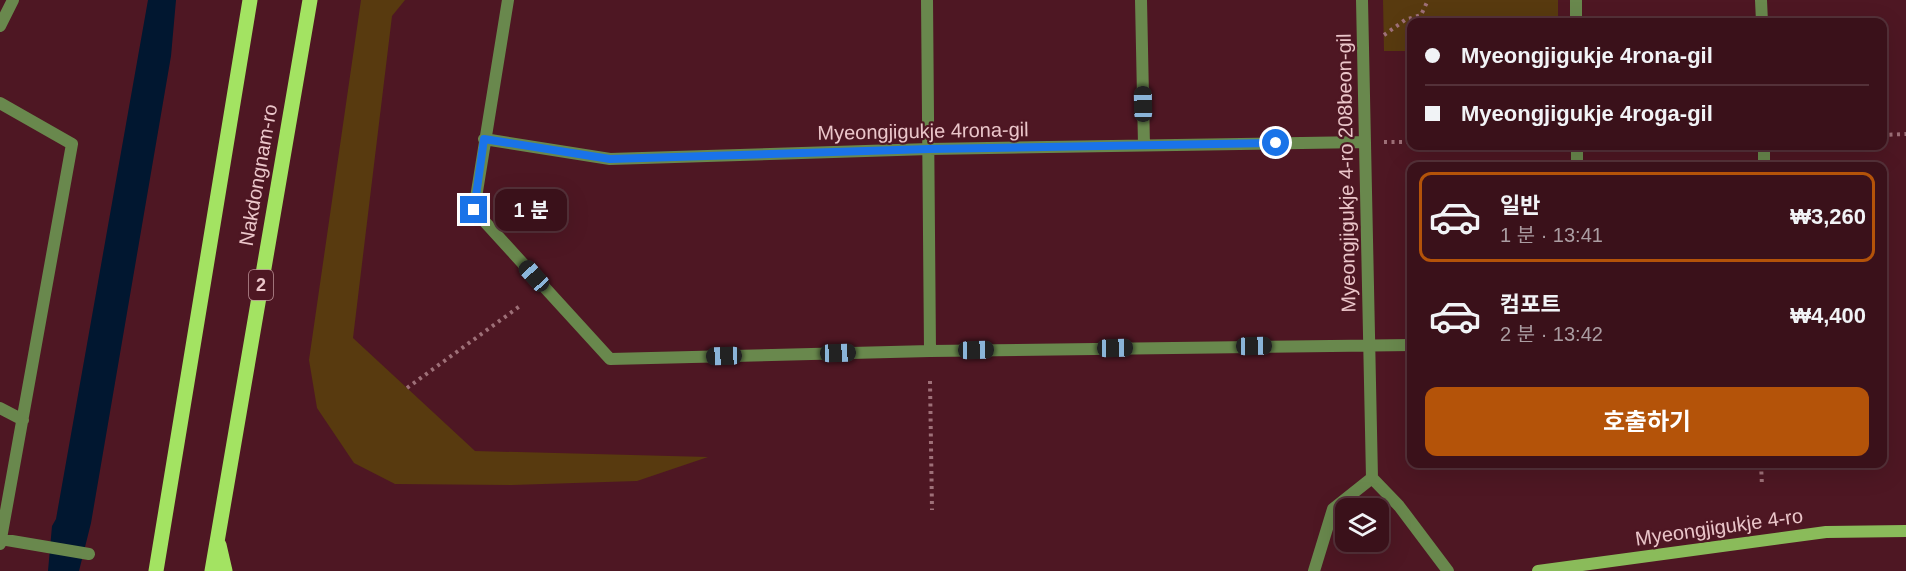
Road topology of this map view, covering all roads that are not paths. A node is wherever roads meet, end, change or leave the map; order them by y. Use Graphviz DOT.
graph roads {
  1 [pos="13,0"];
  2 [pos="250,0"];
  3 [pos="310,0"];
  4 [pos="508,0"];
  5 [pos="927,0"];
  6 [pos="1141,0"];
  7 [pos="1362,0"];
  8 [pos="1576,0"];
  9 [pos="1761,0"];
  10 [pos="1576,18"];
  11 [pos="1762,18"];
  12 [pos="0,26"];
  13 [pos="0,104"];
  14 [pos="484,139"];
  15 [pos="1365,142"];
  16 [pos="1143,145"];
  17 [pos="929,149"];
  18 [pos="1370,345"];
  19 [pos="1407,345"];
  20 [pos="930,351"];
  21 [pos="0,408"];
  22 [pos="23,420"];
  23 [pos="1372,478"];
  24 [pos="1906,531"];
  25 [pos="218,538"];
  26 [pos="0,540"];
  27 [pos="89,555"];
  28 [pos="156,571"];
  29 [pos="212,571"];
  30 [pos="225,571"];
  31 [pos="1314,571"];
  32 [pos="1448,571"];
  33 [pos="1538,571"];
  1 -- 12 [label="street"];
  2 -- 28 [label="main road, Nakdongnam-ro"];
  3 -- 25 [label="main road, Nakdongnam-ro / 2"];
  4 -- 14 [label="street"];
  5 -- 17 [label="street"];
  6 -- 16 [label="street"];
  7 -- 15 [label="street, Myeongjigukje 4-ro 208beon-gil"];
  8 -- 10 [label="street"];
  9 -- 11 [label="street"];
  13 -- 22 [label="street"];
  14 -- 17 [label="street, Myeongjigukje 4rona-gil"];
  14 -- 20 [label="street"];
  15 -- 16 [label="street, Myeongjigukje 4rona-gil"];
  15 -- 18 [label="street, Myeongjigukje 4-ro 208beon-gil"];
  16 -- 17 [label="street, Myeongjigukje 4rona-gil"];
  17 -- 20 [label="street"];
  18 -- 19 [label="street"];
  18 -- 20 [label="street"];
  18 -- 23 [label="street, Myeongjigukje 4-ro 208beon-gil"];
  21 -- 22 [label="street"];
  22 -- 26 [label="street"];
  23 -- 31 [label="street"];
  23 -- 32 [label="street"];
  24 -- 33 [label="main road, Myeongjigukje 4-ro"];
  25 -- 29 [label="main road, Nakdongnam-ro / 2"];
  25 -- 30 [label="main road"];
  26 -- 27 [label="street"];
}
